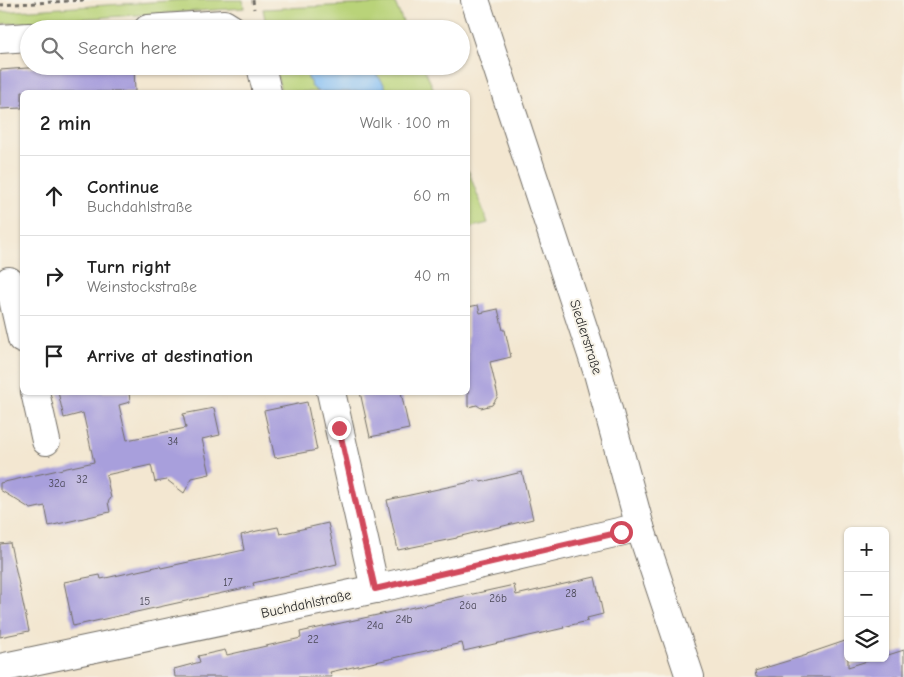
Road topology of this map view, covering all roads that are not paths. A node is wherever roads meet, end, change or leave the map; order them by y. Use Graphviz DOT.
graph roads {
  1 [pos="475,0"];
  2 [pos="20,38"];
  3 [pos="0,39"];
  4 [pos="263,75"];
  5 [pos="266,90"];
  6 [pos="11,281"];
  7 [pos="20,328"];
  8 [pos="36,395"];
  9 [pos="333,395"];
  10 [pos="46,441"];
  11 [pos="640,527"];
  12 [pos="375,589"];
  13 [pos="0,668"];
  14 [pos="690,677"];
  1 -- 11 [label="street, Siedlerstraße"];
  2 -- 3 [label="street"];
  4 -- 5 [label="street"];
  6 -- 7 [label="street"];
  8 -- 10 [label="street"];
  9 -- 12 [label="street"];
  11 -- 12 [label="street, Buchdahlstraße"];
  11 -- 14 [label="street, Siedlerstraße"];
  12 -- 13 [label="street, Buchdahlstraße"];
}
